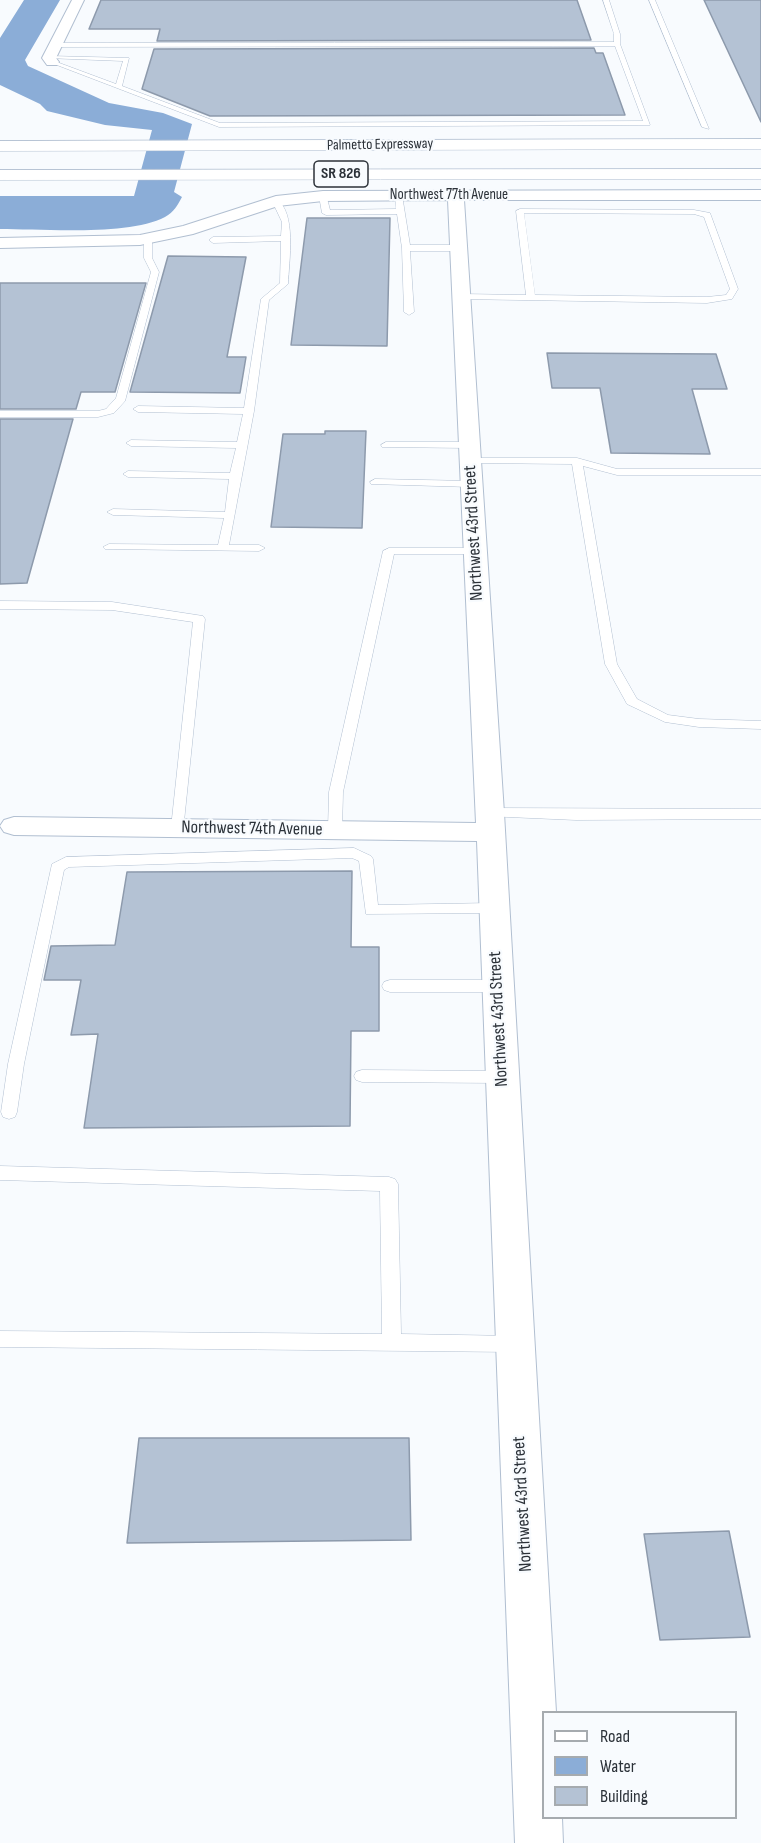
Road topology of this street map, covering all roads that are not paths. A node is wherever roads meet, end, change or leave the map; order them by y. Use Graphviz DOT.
graph roads {
  1 [pos="78,0"];
  2 [pos="606,0"];
  3 [pos="652,0"];
  4 [pos="605,34"];
  5 [pos="617,34"];
  6 [pos="63,39"];
  7 [pos="617,44"];
  8 [pos="50,60"];
  9 [pos="118,88"];
  10 [pos="706,128"];
  11 [pos="0,130"];
  12 [pos="761,144"];
  13 [pos="0,146"];
  14 [pos="761,153"];
  15 [pos="0,156"];
  16 [pos="186,159"];
  17 [pos="139,160"];
  18 [pos="761,162"];
  19 [pos="0,164"];
  20 [pos="761,174"];
  21 [pos="0,175"];
  22 [pos="0,189"];
  23 [pos="456,195"];
  24 [pos="618,195"];
  25 [pos="761,195"];
  26 [pos="276,201"];
  27 [pos="399,203"];
  28 [pos="622,211"];
  29 [pos="148,238"];
  30 [pos="286,238"];
  31 [pos="213,240"];
  32 [pos="0,243"];
  33 [pos="406,248"];
  34 [pos="459,248"];
  35 [pos="461,297"];
  36 [pos="531,298"];
  37 [pos="409,312"];
  38 [pos="138,409"];
  39 [pos="249,411"];
  40 [pos="0,414"];
  41 [pos="131,443"];
  42 [pos="242,445"];
  43 [pos="386,445"];
  44 [pos="578,461"];
  45 [pos="470,463"];
  46 [pos="761,472"];
  47 [pos="128,474"];
  48 [pos="235,476"];
  49 [pos="375,482"];
  50 [pos="113,512"];
  51 [pos="230,514"];
  52 [pos="109,547"];
  53 [pos="223,548"];
  54 [pos="258,548"];
  55 [pos="475,551"];
  56 [pos="0,605"];
  57 [pos="761,725"];
  58 [pos="761,814"];
  59 [pos="490,822"];
  60 [pos="14,826"];
  61 [pos="178,828"];
  62 [pos="335,830"];
  63 [pos="492,908"];
  64 [pos="390,986"];
  65 [pos="497,986"];
  66 [pos="362,1076"];
  67 [pos="502,1077"];
  68 [pos="9,1112"];
  69 [pos="0,1173"];
  70 [pos="0,1339"];
  71 [pos="392,1342"];
  72 [pos="515,1344"];
  73 [pos="539,1843"];
  1 -- 6 [label="street"];
  2 -- 5 [label="lane"];
  3 -- 10 [label="lane"];
  4 -- 5 [label="lane"];
  5 -- 7 [label="lane"];
  6 -- 7 [label="lane"];
  6 -- 8 [label="street"];
  7 -- 9 [label="lane"];
  8 -- 9 [label="lane"];
  8 -- 9 [label="lane"];
  11 -- 17 [label="highway"];
  12 -- 16 [label="highway, Palmetto Expressway / SR 826"];
  13 -- 17 [label="highway"];
  14 -- 16 [label="highway"];
  15 -- 17 [label="highway"];
  16 -- 17 [label="highway"];
  16 -- 17 [label="highway"];
  16 -- 17 [label="highway"];
  16 -- 17 [label="highway"];
  16 -- 18 [label="highway"];
  16 -- 20 [label="highway"];
  17 -- 19 [label="highway"];
  17 -- 21 [label="highway"];
  17 -- 22 [label="highway"];
  23 -- 24 [label="street, Northwest 77th Avenue"];
  23 -- 27 [label="street, Northwest 77th Avenue"];
  23 -- 34 [label="street, Northwest 43rd Street"];
  24 -- 25 [label="street, Northwest 77th Avenue"];
  24 -- 28 [label="lane"];
  26 -- 27 [label="street, Northwest 77th Avenue"];
  26 -- 29 [label="street, Northwest 77th Avenue"];
  26 -- 30 [label="lane"];
  27 -- 33 [label="lane"];
  28 -- 36 [label="lane"];
  28 -- 36 [label="lane"];
  29 -- 32 [label="street, Northwest 77th Avenue"];
  29 -- 40 [label="lane"];
  30 -- 31 [label="lane"];
  30 -- 39 [label="lane"];
  33 -- 34 [label="lane"];
  33 -- 37 [label="lane"];
  34 -- 35 [label="street, Northwest 43rd Street"];
  35 -- 36 [label="lane"];
  35 -- 45 [label="street, Northwest 43rd Street"];
  38 -- 39 [label="lane"];
  39 -- 42 [label="lane"];
  41 -- 42 [label="lane"];
  42 -- 48 [label="lane"];
  43 -- 45 [label="lane"];
  44 -- 45 [label="lane"];
  44 -- 46 [label="lane"];
  44 -- 57 [label="lane"];
  45 -- 49 [label="lane"];
  45 -- 55 [label="street, Northwest 43rd Street"];
  47 -- 48 [label="lane"];
  48 -- 51 [label="lane"];
  50 -- 51 [label="lane"];
  51 -- 53 [label="lane"];
  52 -- 53 [label="lane"];
  53 -- 54 [label="lane"];
  55 -- 59 [label="street, Northwest 43rd Street"];
  55 -- 62 [label="lane"];
  56 -- 61 [label="lane"];
  58 -- 59 [label="lane"];
  59 -- 62 [label="street, Northwest 74th Avenue"];
  59 -- 63 [label="street, Northwest 43rd Street"];
  60 -- 61 [label="street, Northwest 74th Avenue"];
  61 -- 62 [label="street, Northwest 74th Avenue"];
  63 -- 65 [label="street, Northwest 43rd Street"];
  63 -- 68 [label="lane"];
  64 -- 65 [label="lane"];
  65 -- 67 [label="street, Northwest 43rd Street"];
  66 -- 67 [label="lane"];
  67 -- 72 [label="street, Northwest 43rd Street"];
  69 -- 71 [label="lane"];
  70 -- 71 [label="lane"];
  71 -- 72 [label="lane"];
  72 -- 73 [label="street, Northwest 43rd Street"];
}
